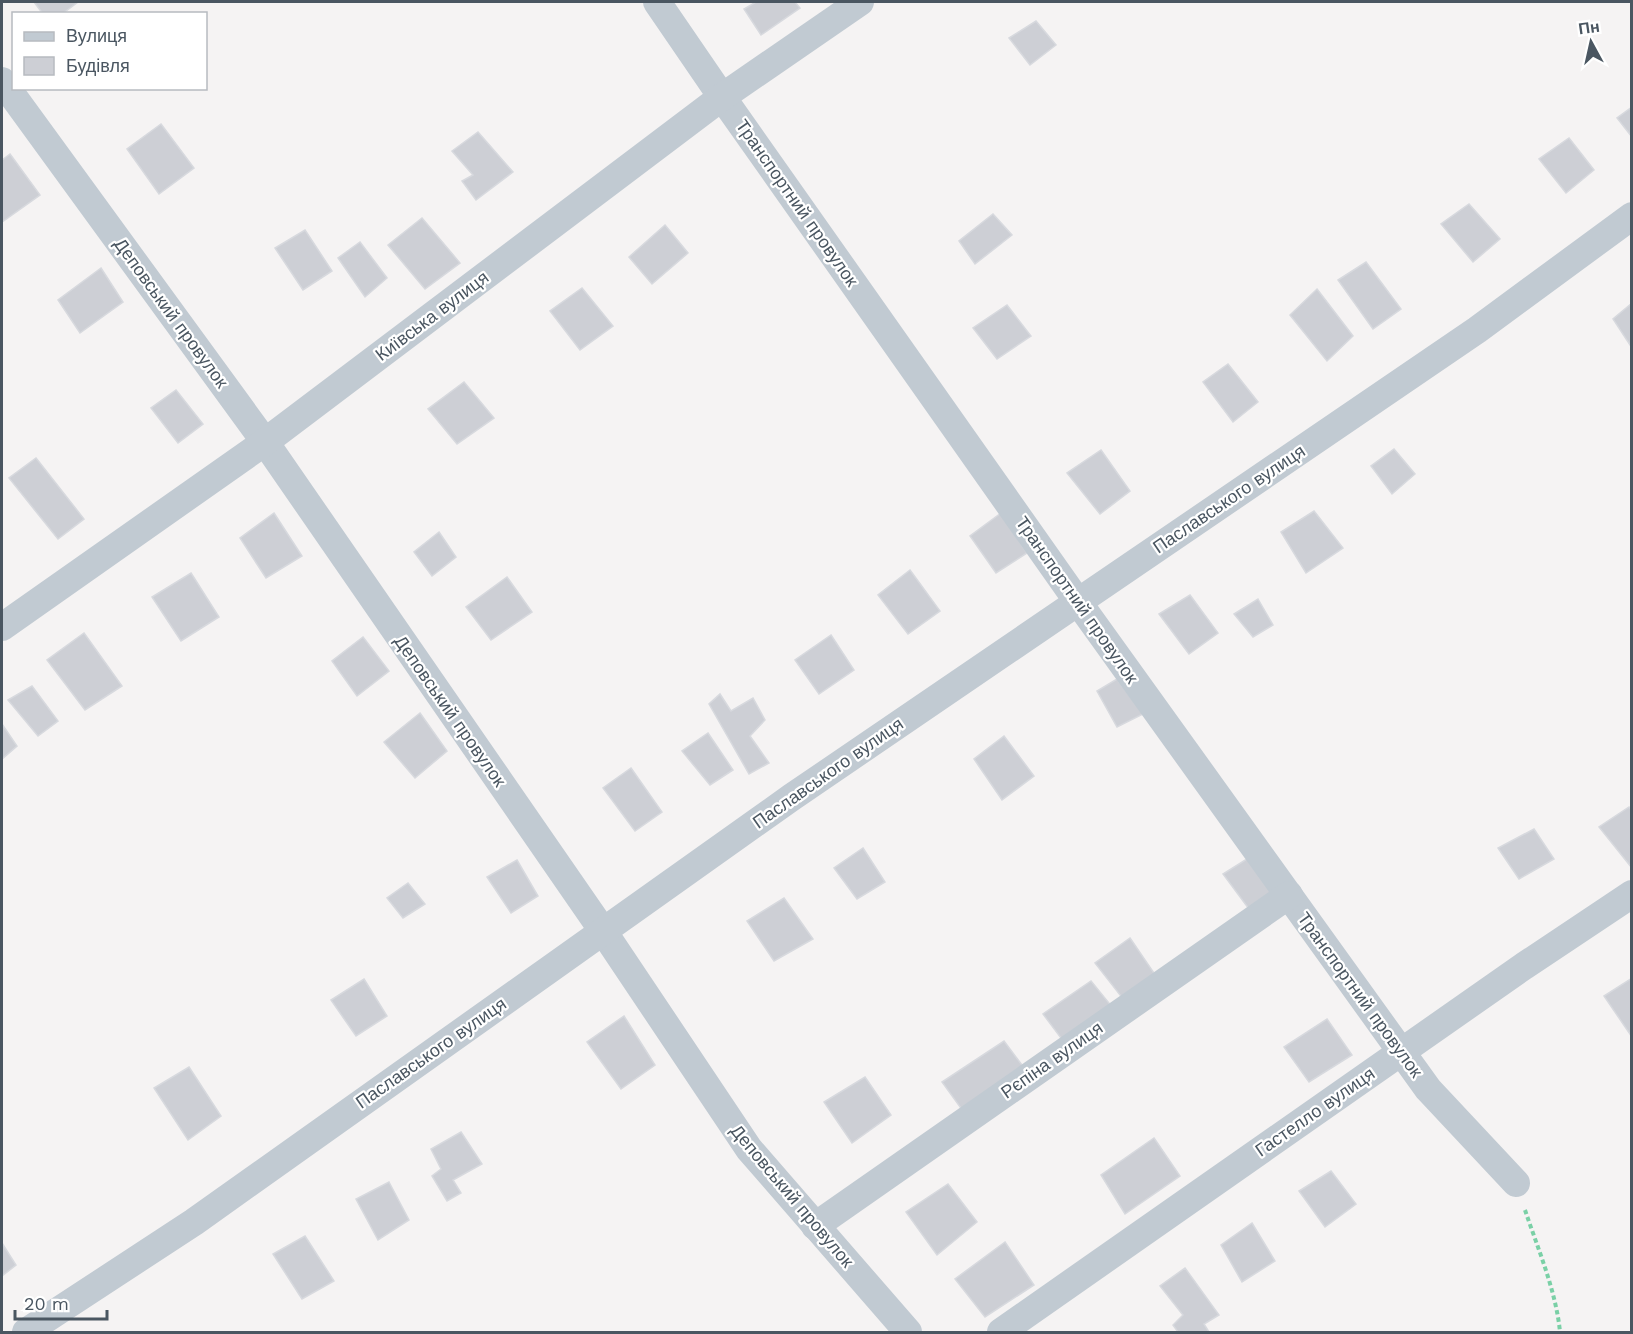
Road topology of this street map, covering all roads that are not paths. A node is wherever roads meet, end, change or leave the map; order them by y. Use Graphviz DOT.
graph roads {
  1 [pos="657,2"];
  2 [pos="861,2"];
  3 [pos="2,81"];
  4 [pos="722,97"];
  5 [pos="1632,216"];
  6 [pos="265,442"];
  7 [pos="1078,602"];
  8 [pos="2,627"];
  9 [pos="1632,894"];
  10 [pos="1288,895"];
  11 [pos="603,931"];
  12 [pos="1401,1052"];
  13 [pos="1516,1183"];
  14 [pos="815,1226"];
  15 [pos="26,1332"];
  16 [pos="908,1332"];
  17 [pos="1001,1332"];
  1 -- 4 [label="street, Транспортний провулок"];
  2 -- 4 [label="street, Київська вулиця"];
  3 -- 6 [label="street, Деповський провулок"];
  4 -- 6 [label="street, Київська вулиця"];
  4 -- 7 [label="street, Транспортний провулок"];
  5 -- 7 [label="street, Паславського вулиця"];
  6 -- 8 [label="street, Київська вулиця"];
  6 -- 11 [label="street, Деповський провулок"];
  7 -- 10 [label="street, Транспортний провулок"];
  7 -- 11 [label="street, Паславського вулиця"];
  9 -- 12 [label="street, Гастелло вулиця"];
  10 -- 12 [label="street, Транспортний провулок"];
  10 -- 14 [label="street, Рєпіна вулиця"];
  11 -- 14 [label="street, Деповський провулок"];
  11 -- 15 [label="street, Паславського вулиця"];
  12 -- 13 [label="street, Транспортний провулок"];
  12 -- 17 [label="street, Гастелло вулиця"];
  14 -- 16 [label="street, Деповський провулок"];
}
